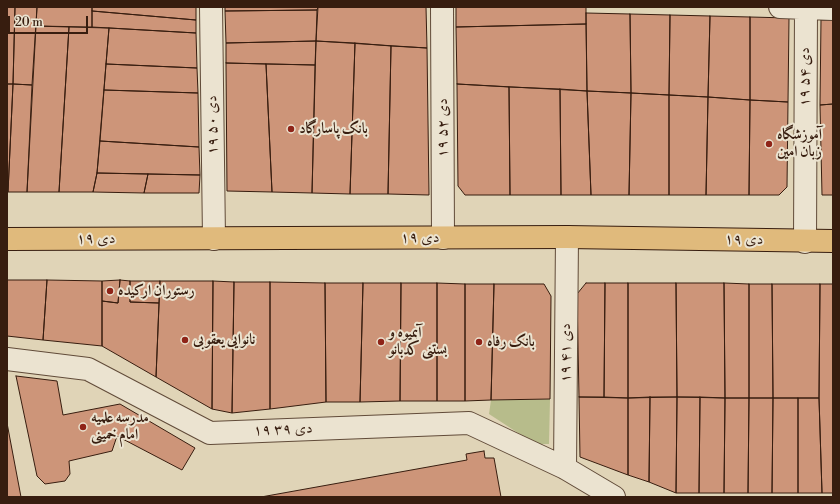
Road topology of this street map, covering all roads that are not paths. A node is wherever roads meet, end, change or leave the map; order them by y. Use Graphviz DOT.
graph roads {
  1 [pos="780,7"];
  2 [pos="806,8"];
  3 [pos="211,9"];
  4 [pos="833,9"];
  5 [pos="442,12"];
  6 [pos="567,237"];
  7 [pos="443,238"];
  8 [pos="214,239"];
  9 [pos="7,240"];
  10 [pos="833,241"];
  11 [pos="805,242"];
  12 [pos="7,359"];
  13 [pos="566,468"];
  14 [pos="614,497"];
  1 -- 2 [label="street"];
  2 -- 4 [label="street"];
  2 -- 11 [label="street, ۱۹ دی ۵۴"];
  3 -- 8 [label="street, ۱۹ دی ۵۰"];
  5 -- 7 [label="street, ۱۹ دی ۵۲"];
  6 -- 7 [label="main road, ۱۹ دی"];
  6 -- 11 [label="main road, ۱۹ دی"];
  6 -- 13 [label="street, ۱۹ دی ۴۱"];
  7 -- 8 [label="main road, ۱۹ دی"];
  8 -- 9 [label="main road, ۱۹ دی"];
  10 -- 11 [label="main road, ۱۹ دی"];
  12 -- 13 [label="street, ۱۹ دی ۳۹"];
  13 -- 14 [label="street, ۱۹ دی ۳۹"];
}
